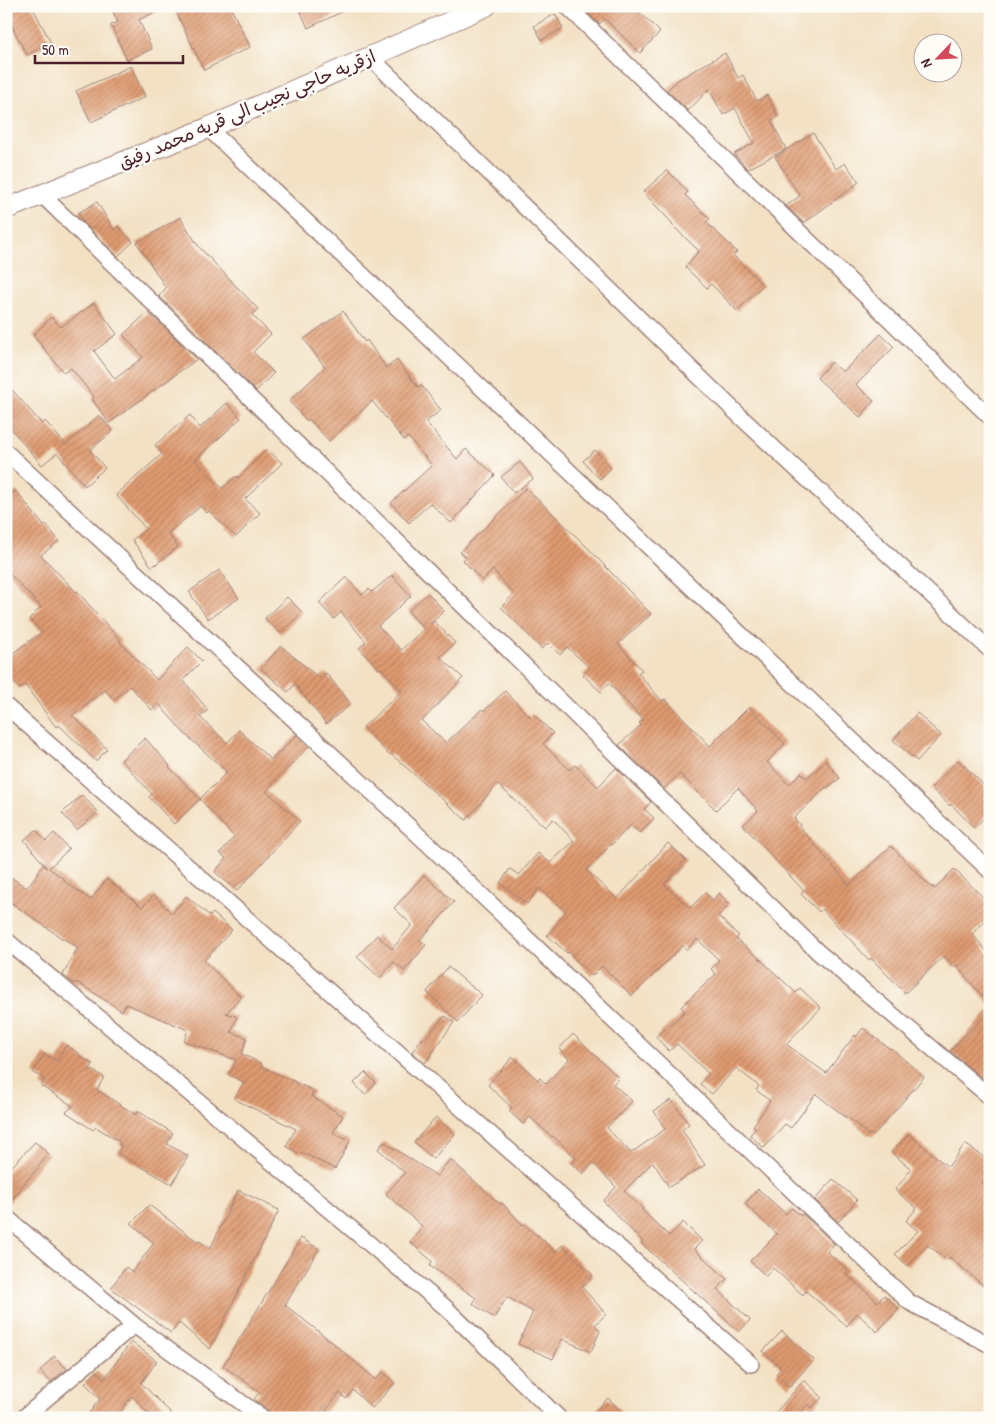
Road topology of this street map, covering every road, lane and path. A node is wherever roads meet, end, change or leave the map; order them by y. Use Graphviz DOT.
graph roads {
  1 [pos="486,6"];
  2 [pos="567,6"];
  3 [pos="369,56"];
  4 [pos="208,128"];
  5 [pos="41,194"];
  6 [pos="6,209"];
  7 [pos="990,417"];
  8 [pos="6,452"];
  9 [pos="990,650"];
  10 [pos="6,706"];
  11 [pos="990,871"];
  12 [pos="6,940"];
  13 [pos="990,1097"];
  14 [pos="6,1217"];
  15 [pos="134,1325"];
  16 [pos="990,1345"];
  17 [pos="751,1364"];
  18 [pos="23,1418"];
  19 [pos="263,1418"];
  20 [pos="560,1418"];
  1 -- 3 [label="street, ازقریه حاجی نجیب الی قریه محمد رفیق"];
  2 -- 7 [label="street"];
  3 -- 4 [label="street, ازقریه حاجی نجیب الی قریه محمد رفیق"];
  3 -- 9 [label="street"];
  4 -- 5 [label="street, ازقریه حاجی نجیب الی قریه محمد رفیق"];
  4 -- 11 [label="street"];
  5 -- 6 [label="street, ازقریه حاجی نجیب الی قریه محمد رفیق"];
  5 -- 13 [label="street"];
  8 -- 16 [label="street"];
  10 -- 17 [label="street"];
  12 -- 20 [label="street"];
  14 -- 15 [label="street"];
  15 -- 18 [label="street"];
  15 -- 19 [label="street"];
}
